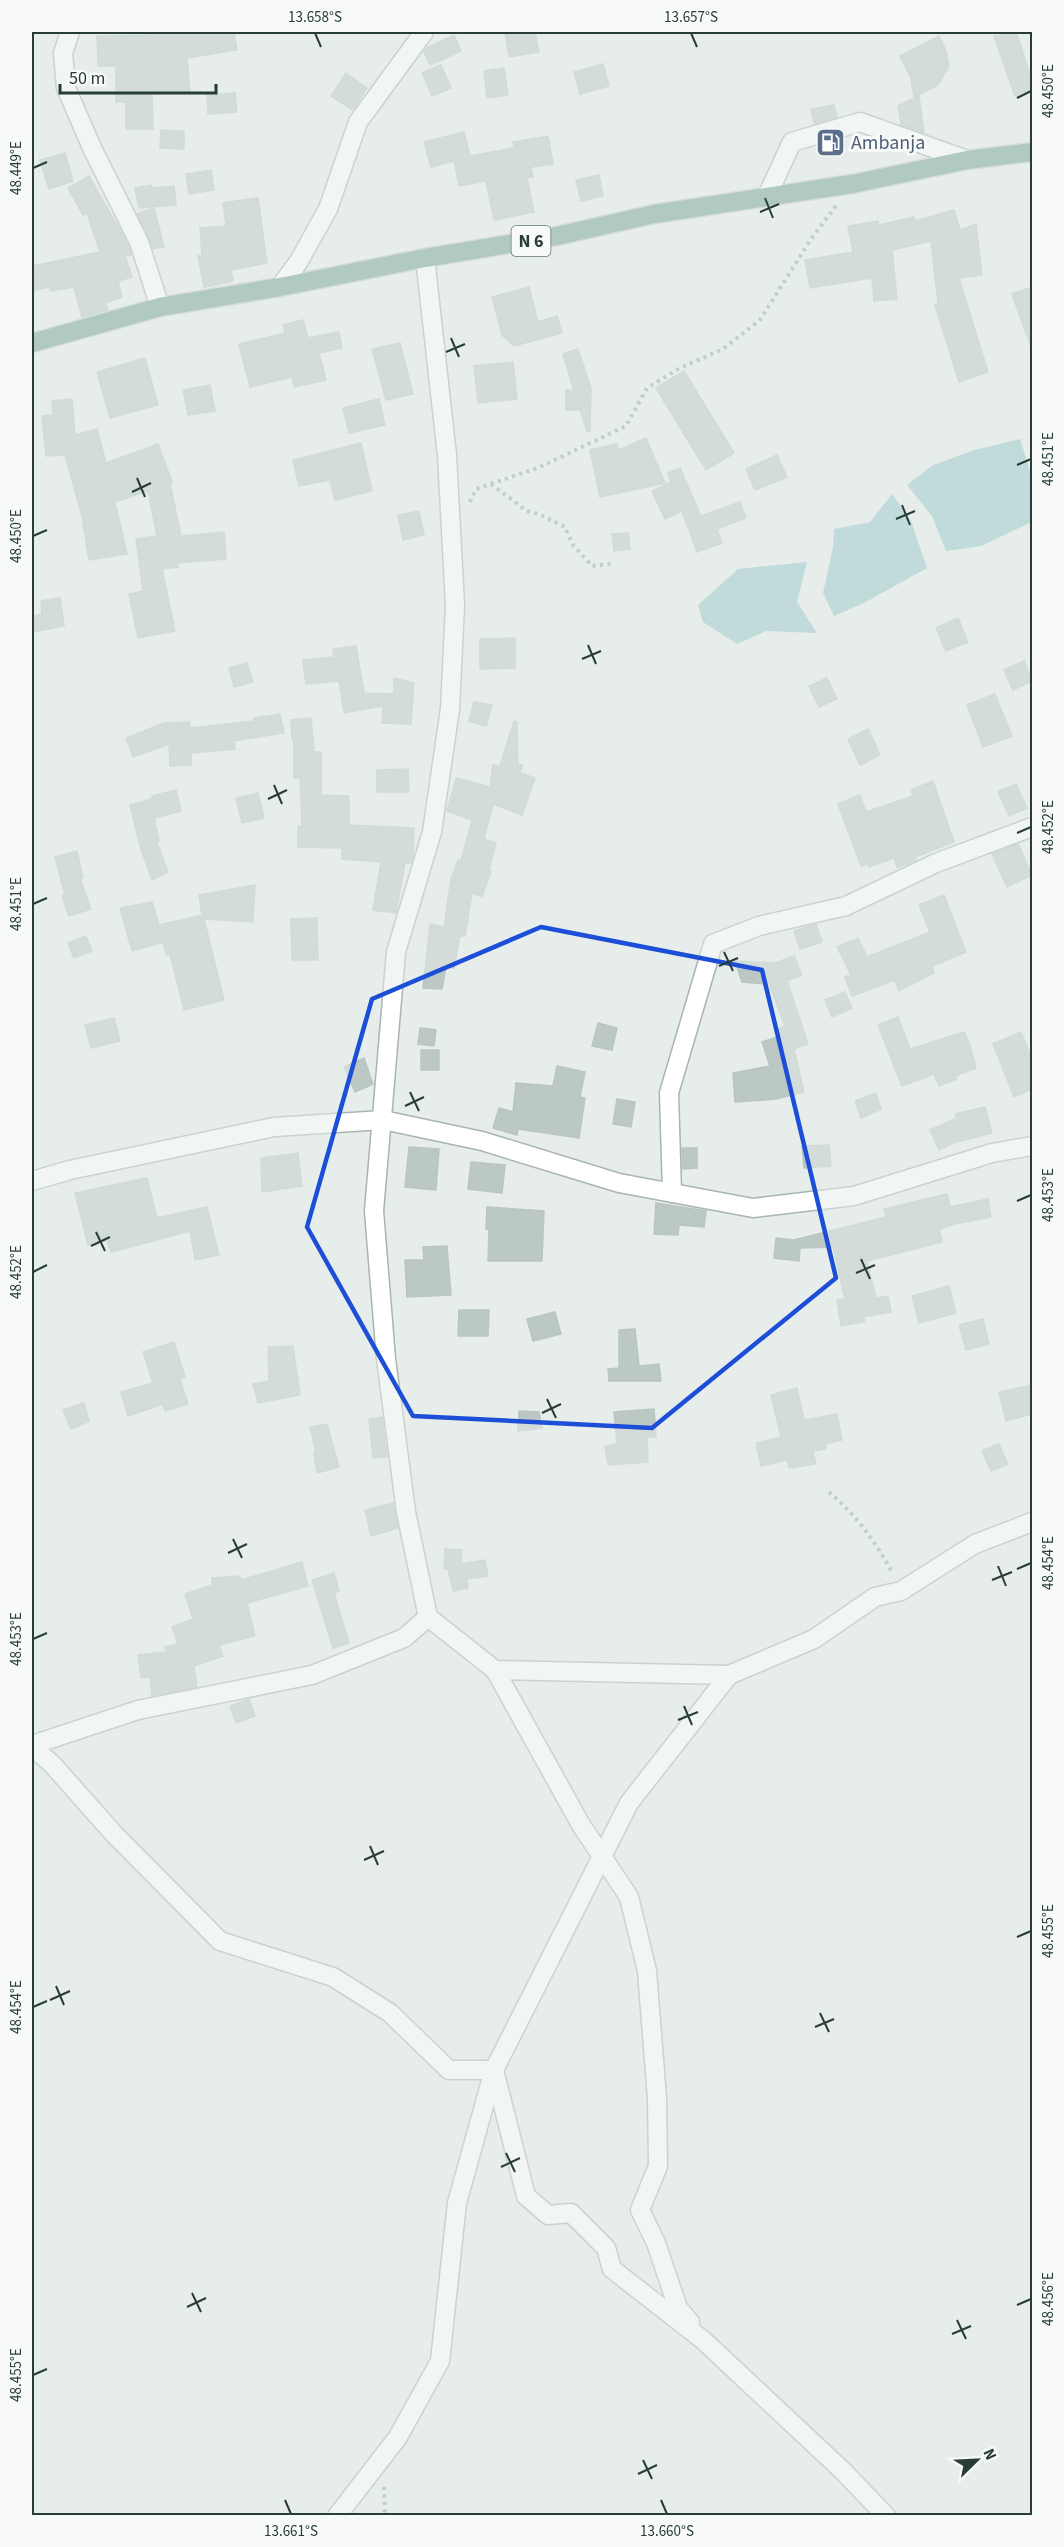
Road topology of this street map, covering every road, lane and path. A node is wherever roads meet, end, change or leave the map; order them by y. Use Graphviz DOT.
graph roads {
  1 [pos="70,32"];
  2 [pos="424,32"];
  3 [pos="1032,152"];
  4 [pos="967,160"];
  5 [pos="852,184"];
  6 [pos="767,196"];
  7 [pos="425,258"];
  8 [pos="280,287"];
  9 [pos="160,308"];
  10 [pos="32,343"];
  11 [pos="491,484"];
  12 [pos="466,510"];
  13 [pos="611,564"];
  14 [pos="1032,826"];
  15 [pos="383,1120"];
  16 [pos="1032,1146"];
  17 [pos="32,1181"];
  18 [pos="672,1192"];
  19 [pos="829,1492"];
  20 [pos="1032,1522"];
  21 [pos="901,1591"];
  22 [pos="428,1617"];
  23 [pos="495,1670"];
  24 [pos="729,1675"];
  25 [pos="32,1746"];
  26 [pos="602,1857"];
  27 [pos="494,2070"];
  28 [pos="704,2340"];
  29 [pos="337,2516"];
  30 [pos="886,2516"];
  1 -- 9 [label="street"];
  2 -- 8 [label="street"];
  3 -- 4 [label="main road, N 6"];
  4 -- 5 [label="main road, N 6"];
  4 -- 6 [label="street"];
  5 -- 6 [label="main road, N 6"];
  5 -- 11 [label="path"];
  6 -- 7 [label="main road, N 6"];
  7 -- 8 [label="main road, N 6"];
  7 -- 15 [label="street"];
  8 -- 9 [label="main road, N 6"];
  9 -- 10 [label="main road, N 6"];
  11 -- 12 [label="path"];
  11 -- 13 [label="path"];
  14 -- 18 [label="street"];
  15 -- 17 [label="street"];
  15 -- 18 [label="street"];
  15 -- 22 [label="street"];
  16 -- 18 [label="street"];
  19 -- 21 [label="path"];
  20 -- 21 [label="street"];
  21 -- 24 [label="street"];
  22 -- 23 [label="street"];
  22 -- 25 [label="street"];
  23 -- 24 [label="street"];
  23 -- 26 [label="street"];
  24 -- 26 [label="street"];
  25 -- 27 [label="street"];
  26 -- 27 [label="street"];
  26 -- 28 [label="street"];
  27 -- 28 [label="street"];
  27 -- 29 [label="street"];
  28 -- 30 [label="street"];
}
